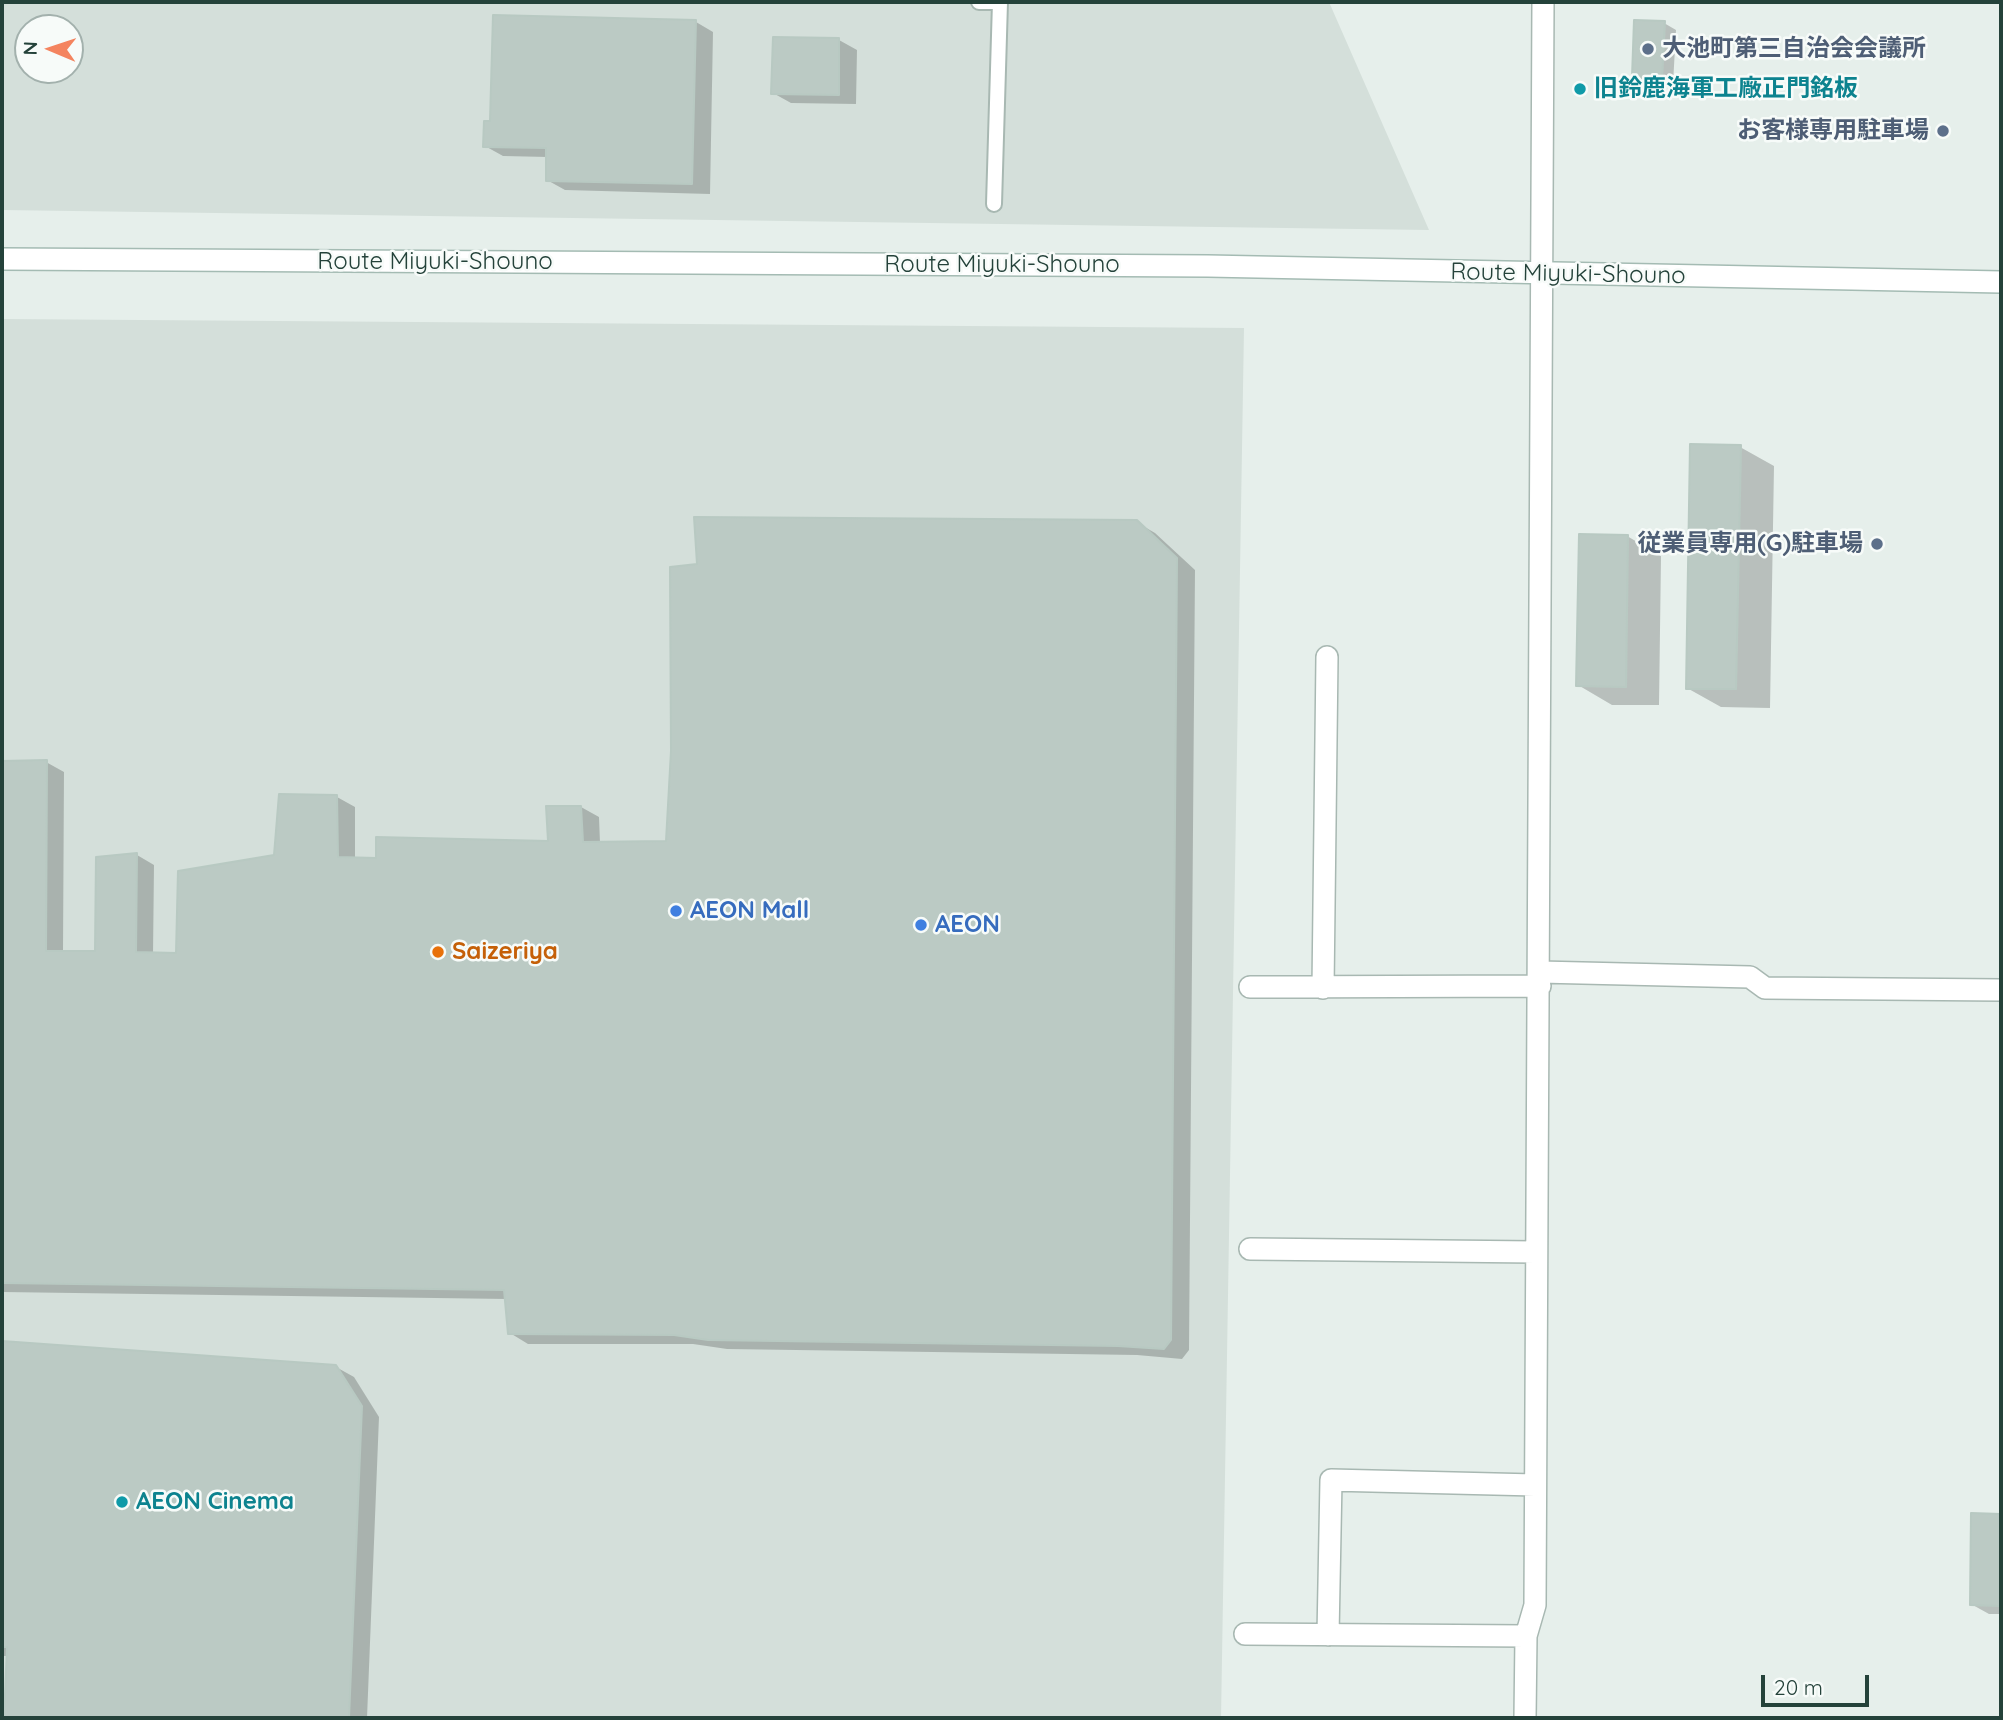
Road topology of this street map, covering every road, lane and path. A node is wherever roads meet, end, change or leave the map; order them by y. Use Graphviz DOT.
graph roads {
  1 [pos="979,2"];
  2 [pos="1000,2"];
  3 [pos="1543,2"];
  4 [pos="994,204"];
  5 [pos="2,259"];
  6 [pos="1541,274"];
  7 [pos="2001,282"];
  8 [pos="1327,657"];
  9 [pos="1540,979"];
  10 [pos="1250,987"];
  11 [pos="1323,988"];
  12 [pos="2001,990"];
  13 [pos="1250,1249"];
  14 [pos="1535,1252"];
  15 [pos="1535,1485"];
  16 [pos="1245,1634"];
  17 [pos="1328,1635"];
  18 [pos="1526,1636"];
  19 [pos="1525,1718"];
  1 -- 2 [label="lane"];
  2 -- 4 [label="lane"];
  3 -- 6 [label="street"];
  5 -- 6 [label="street, Route Miyuki-Shouno"];
  6 -- 7 [label="street, Route Miyuki-Shouno"];
  6 -- 9 [label="street"];
  8 -- 11 [label="street"];
  9 -- 11 [label="street"];
  9 -- 12 [label="street"];
  9 -- 14 [label="street"];
  10 -- 11 [label="street"];
  13 -- 14 [label="street"];
  14 -- 15 [label="street"];
  15 -- 17 [label="street"];
  15 -- 18 [label="street"];
  16 -- 17 [label="street"];
  17 -- 18 [label="street"];
  18 -- 19 [label="street"];
}
